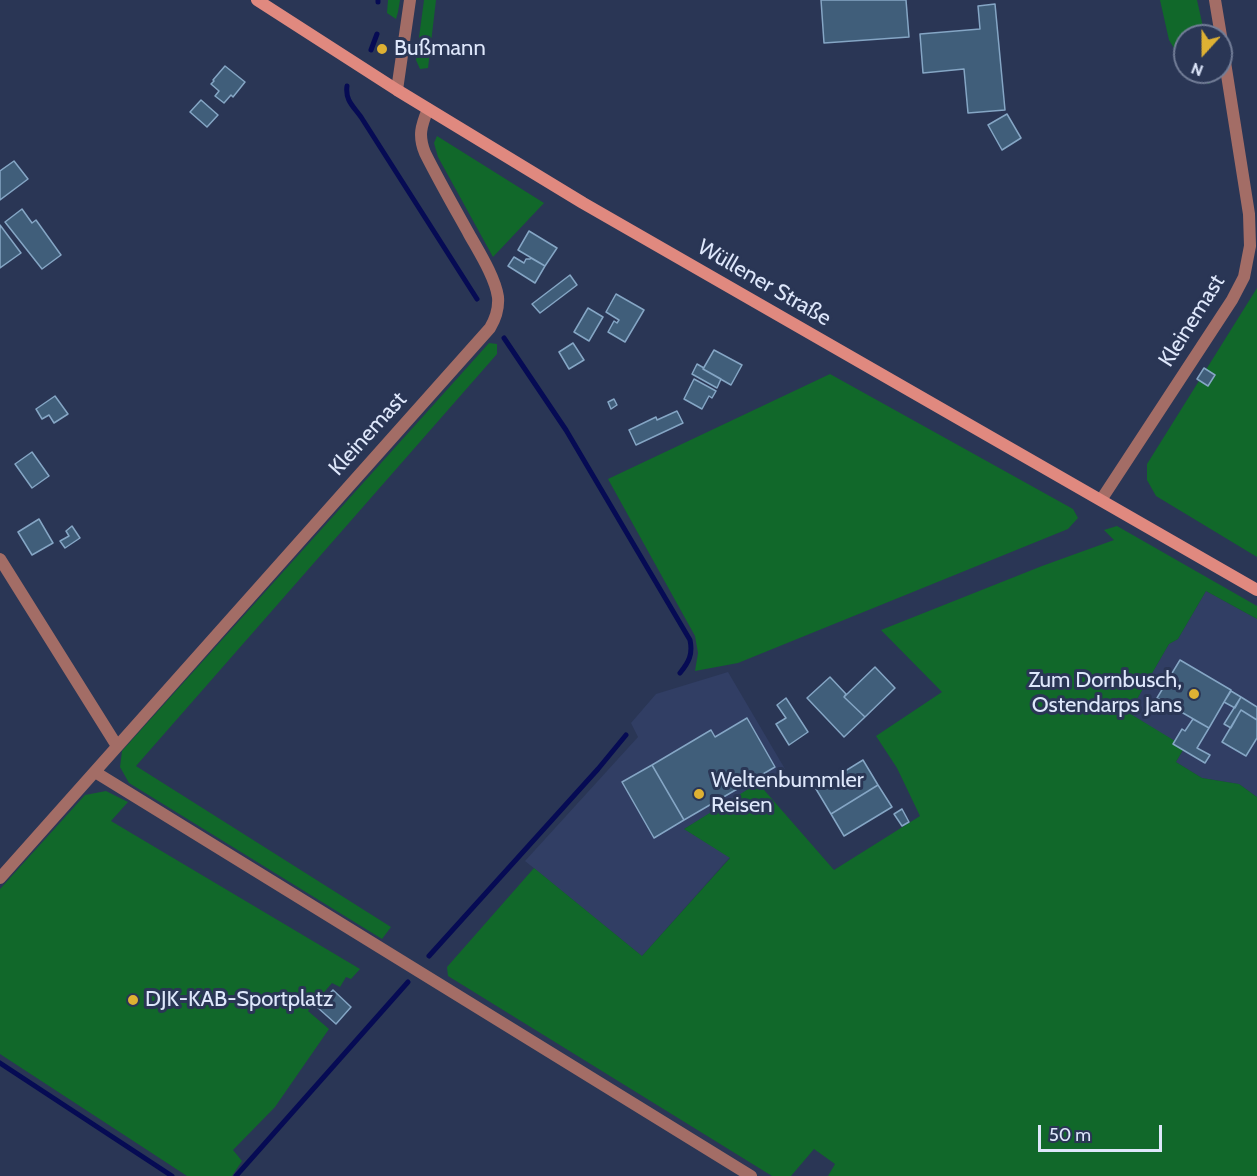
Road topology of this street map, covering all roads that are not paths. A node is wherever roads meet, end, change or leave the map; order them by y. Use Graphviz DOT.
graph roads {
  1 [pos="257,0"];
  2 [pos="410,0"];
  3 [pos="1215,0"];
  4 [pos="1219,24"];
  5 [pos="1228,84"];
  6 [pos="398,90"];
  7 [pos="428,109"];
  8 [pos="1101,500"];
  9 [pos="0,559"];
  10 [pos="1257,590"];
  11 [pos="117,746"];
  12 [pos="94,772"];
  13 [pos="0,878"];
  14 [pos="751,1176"];
  1 -- 6 [label="main road, Wüllener Straße"];
  2 -- 6 [label="street"];
  3 -- 4 [label="street, Kleinemast"];
  5 -- 8 [label="street, Kleinemast"];
  6 -- 7 [label="main road, Wüllener Straße"];
  7 -- 8 [label="main road, Wüllener Straße"];
  7 -- 11 [label="street, Kleinemast"];
  8 -- 10 [label="main road, Wüllener Straße"];
  9 -- 11 [label="street"];
  11 -- 12 [label="street, Kleinemast"];
  12 -- 13 [label="street, Kleinemast"];
  12 -- 14 [label="street"];
}
